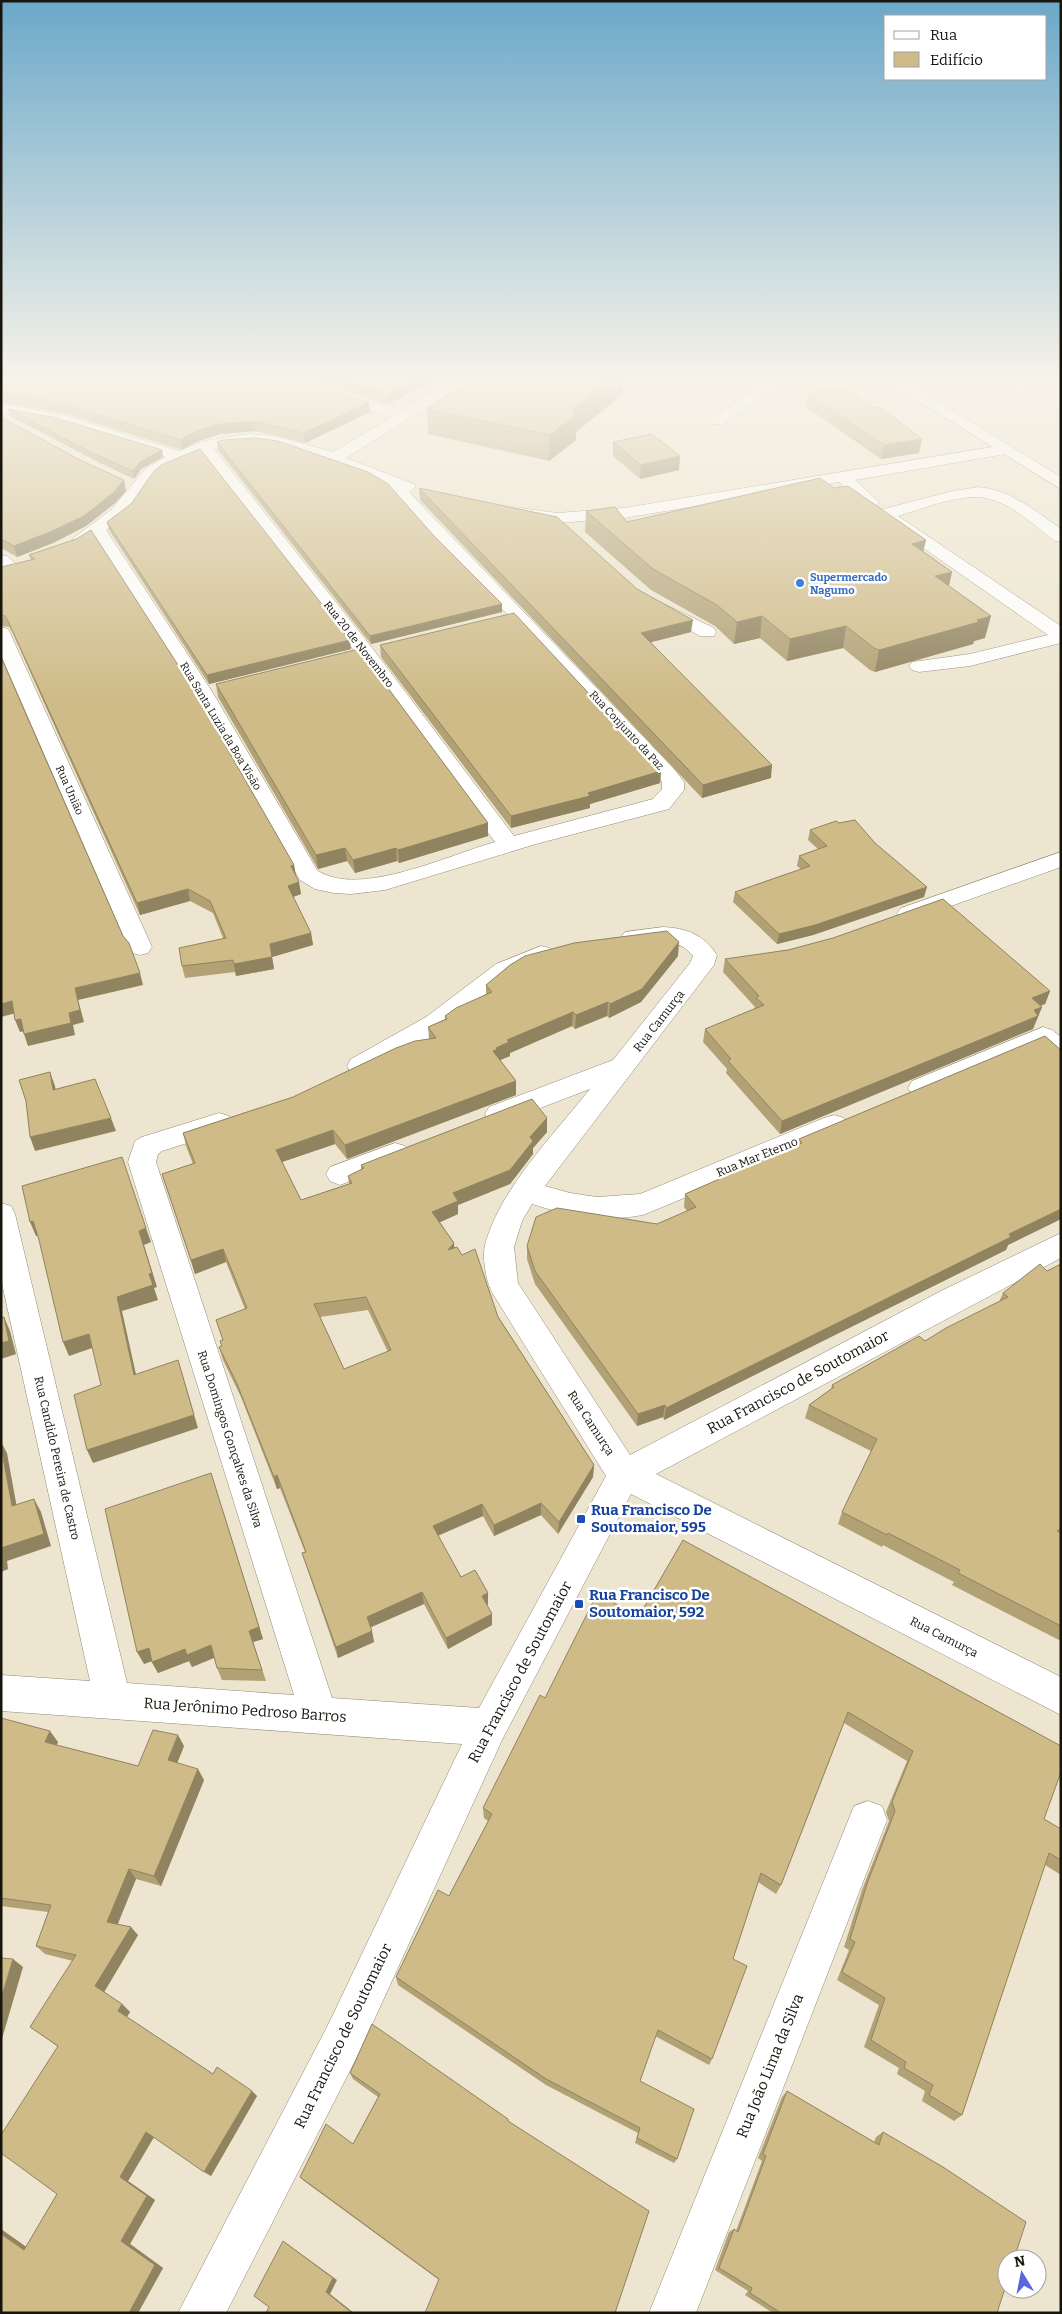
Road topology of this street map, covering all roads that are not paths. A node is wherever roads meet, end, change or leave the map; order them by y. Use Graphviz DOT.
graph roads {
  1 [pos="130,485"];
  2 [pos="142,485"];
  3 [pos="235,485"];
  4 [pos="395,485"];
  5 [pos="403,485"];
  6 [pos="796,485"];
  7 [pos="852,485"];
  8 [pos="139,489"];
  9 [pos="428,493"];
  10 [pos="878,507"];
  11 [pos="509,511"];
  12 [pos="557,518"];
  13 [pos="97,529"];
  14 [pos="570,531"];
  15 [pos="1061,537"];
  16 [pos="64,547"];
  17 [pos="644,596"];
  18 [pos="707,632"];
  19 [pos="1,633"];
  20 [pos="1061,636"];
  21 [pos="386,648"];
  22 [pos="366,653"];
  23 [pos="347,657"];
  24 [pos="920,666"];
  25 [pos="509,844"];
  26 [pos="1061,859"];
  27 [pos="308,876"];
  28 [pos="888,921"];
  29 [pos="609,940"];
  30 [pos="140,947"];
  31 [pos="564,949"];
  32 [pos="1055,1038"];
  33 [pos="624,1066"];
  34 [pos="339,1077"];
  35 [pos="898,1098"];
  36 [pos="242,1116"];
  37 [pos="853,1117"];
  38 [pos="478,1122"];
  39 [pos="422,1143"];
  40 [pos="340,1174"];
  41 [pos="526,1190"];
  42 [pos="1,1214"];
  43 [pos="1061,1244"];
  44 [pos="624,1475"];
  45 [pos="1,1693"];
  46 [pos="1061,1697"];
  47 [pos="113,1701"];
  48 [pos="318,1715"];
  49 [pos="489,1727"];
  50 [pos="868,1820"];
  51 [pos="201,2313"];
  52 [pos="672,2313"];
  1 -- 8 [label="street"];
  2 -- 8 [label="street"];
  3 -- 22 [label="street, Rua 20 de Novembro"];
  4 -- 25 [label="street, Rua Conjunto da Paz"];
  5 -- 9 [label="street"];
  6 -- 12 [label="street"];
  7 -- 10 [label="street"];
  8 -- 13 [label="street"];
  10 -- 15 [label="street"];
  10 -- 20 [label="street"];
  11 -- 12 [label="street"];
  12 -- 14 [label="street"];
  13 -- 16 [label="street"];
  13 -- 27 [label="street, Rua Santa Luzia da Boa Visão"];
  17 -- 18 [label="street"];
  19 -- 30 [label="street, Rua União"];
  20 -- 24 [label="street"];
  21 -- 22 [label="street"];
  22 -- 23 [label="street"];
  22 -- 25 [label="street, Rua 20 de Novembro"];
  25 -- 27 [label="street, Rua Conjunto da Paz"];
  26 -- 28 [label="street"];
  29 -- 33 [label="street, Rua Camurça"];
  31 -- 34 [label="street"];
  32 -- 35 [label="street"];
  33 -- 38 [label="street"];
  33 -- 41 [label="street, Rua Camurça"];
  36 -- 48 [label="street, Rua Domingos Gonçalves da Silva"];
  37 -- 41 [label="street, Rua Mar Eterno"];
  39 -- 40 [label="street"];
  41 -- 44 [label="street, Rua Camurça"];
  42 -- 47 [label="street, Rua Candido Pereira de Castro"];
  43 -- 44 [label="street, Rua Francisco de Soutomaior"];
  44 -- 46 [label="street, Rua Camurça"];
  44 -- 49 [label="street, Rua Francisco de Soutomaior"];
  45 -- 47 [label="street, Rua Jerônimo Pedroso Barros"];
  47 -- 48 [label="street, Rua Jerônimo Pedroso Barros"];
  48 -- 49 [label="street, Rua Jerônimo Pedroso Barros"];
  49 -- 51 [label="street, Rua Francisco de Soutomaior"];
  50 -- 52 [label="street, Rua João Lima da Silva"];
}
